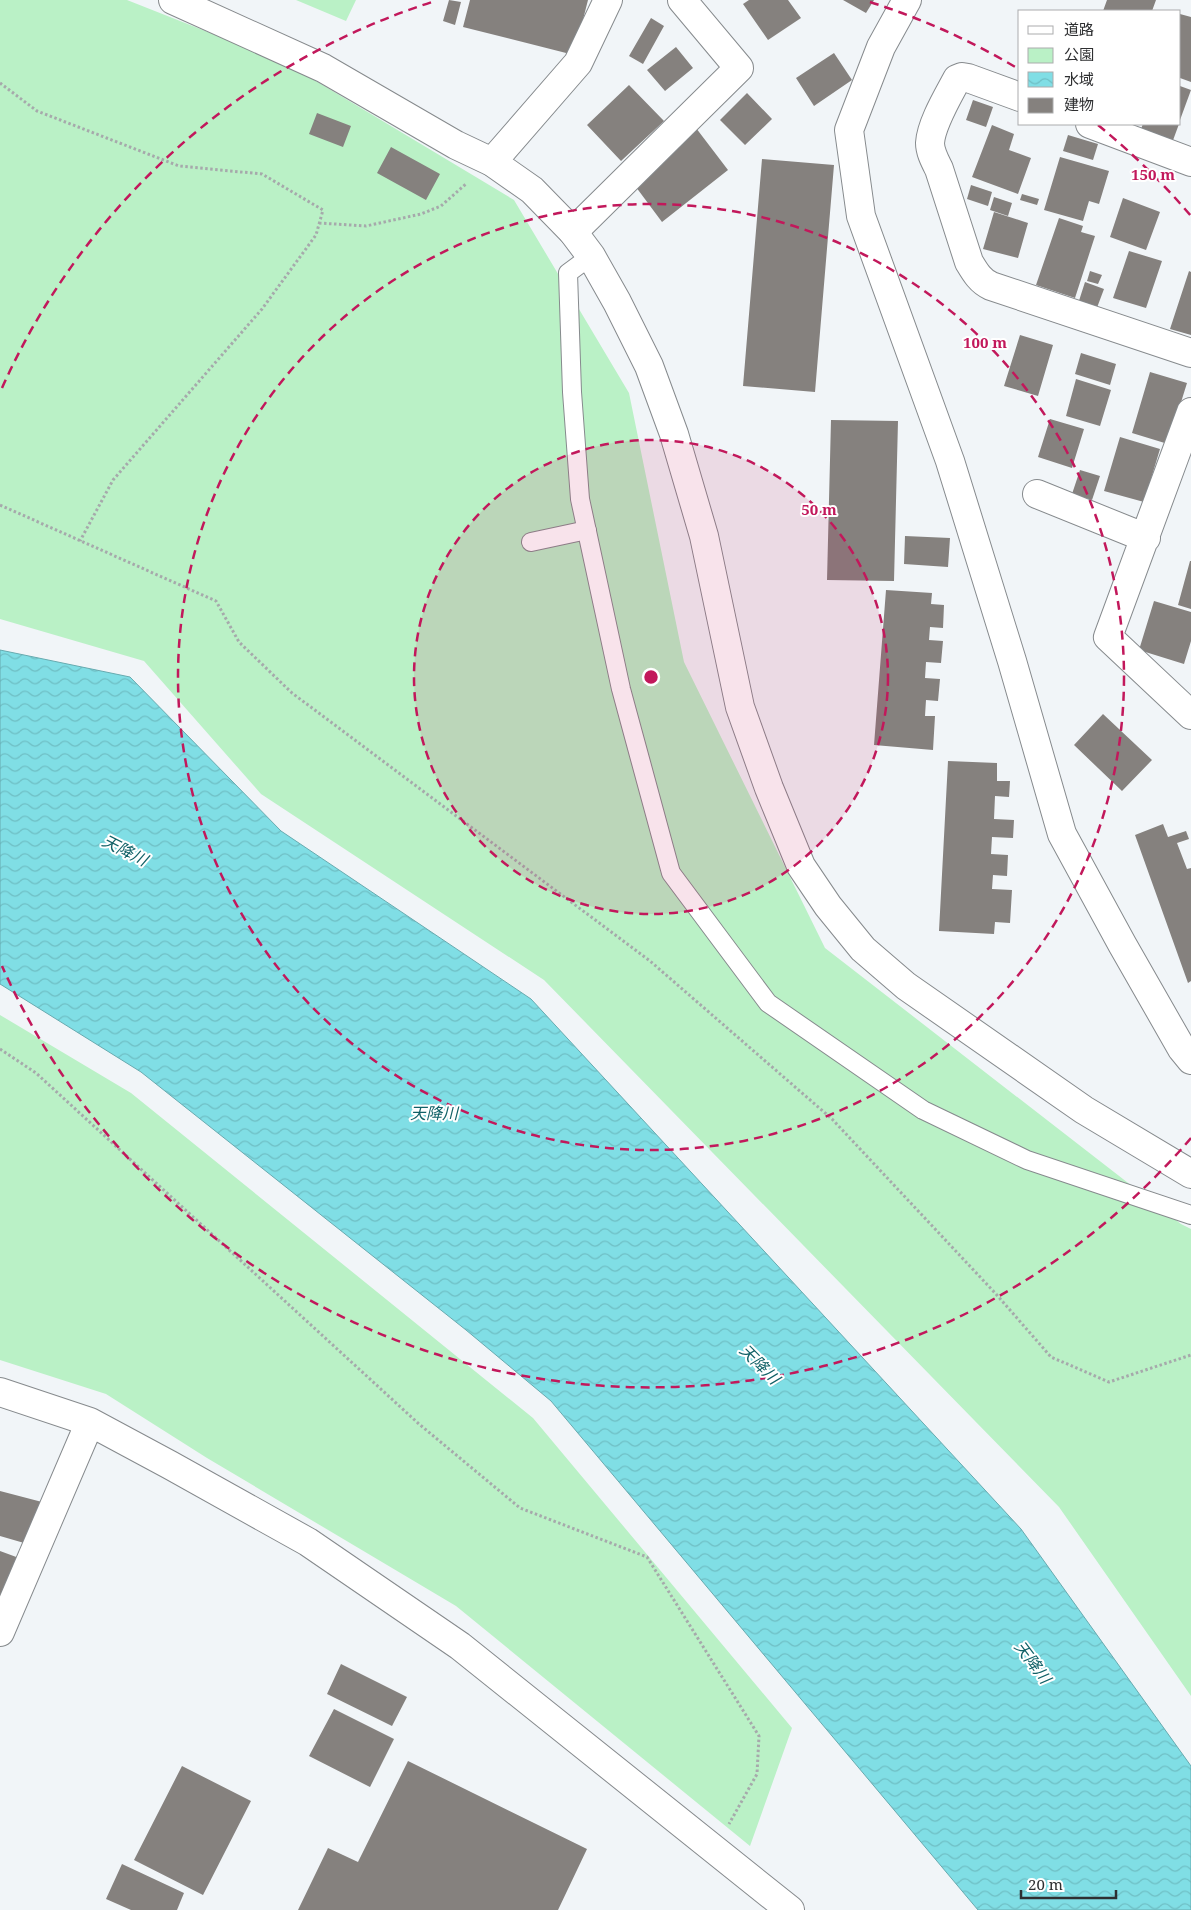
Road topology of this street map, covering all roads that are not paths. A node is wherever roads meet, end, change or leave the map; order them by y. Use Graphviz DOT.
graph roads {
  1 [pos="172,0"];
  2 [pos="608,0"];
  3 [pos="682,0"];
  4 [pos="907,0"];
  5 [pos="1018,96"];
  6 [pos="1093,125"];
  7 [pos="1191,162"];
  8 [pos="496,165"];
  9 [pos="573,232"];
  10 [pos="590,256"];
  11 [pos="1191,353"];
  12 [pos="1191,412"];
  13 [pos="1037,494"];
  14 [pos="587,530"];
  15 [pos="1146,538"];
  16 [pos="531,542"];
  17 [pos="1191,716"];
  18 [pos="1191,1060"];
  19 [pos="1191,1174"];
  20 [pos="1191,1215"];
  21 [pos="0,1392"];
  22 [pos="90,1422"];
  23 [pos="0,1632"];
  24 [pos="790,1910"];
  1 -- 8 [label="street"];
  2 -- 8 [label="street"];
  3 -- 9 [label="street"];
  4 -- 18 [label="street"];
  5 -- 11 [label="street"];
  6 -- 7 [label="street"];
  8 -- 9 [label="street"];
  9 -- 10 [label="street"];
  10 -- 14 [label="lane"];
  10 -- 19 [label="street"];
  12 -- 15 [label="street"];
  13 -- 15 [label="street"];
  14 -- 16 [label="lane"];
  14 -- 20 [label="lane"];
  15 -- 17 [label="street"];
  21 -- 22 [label="street"];
  22 -- 23 [label="street"];
  22 -- 24 [label="street"];
}
